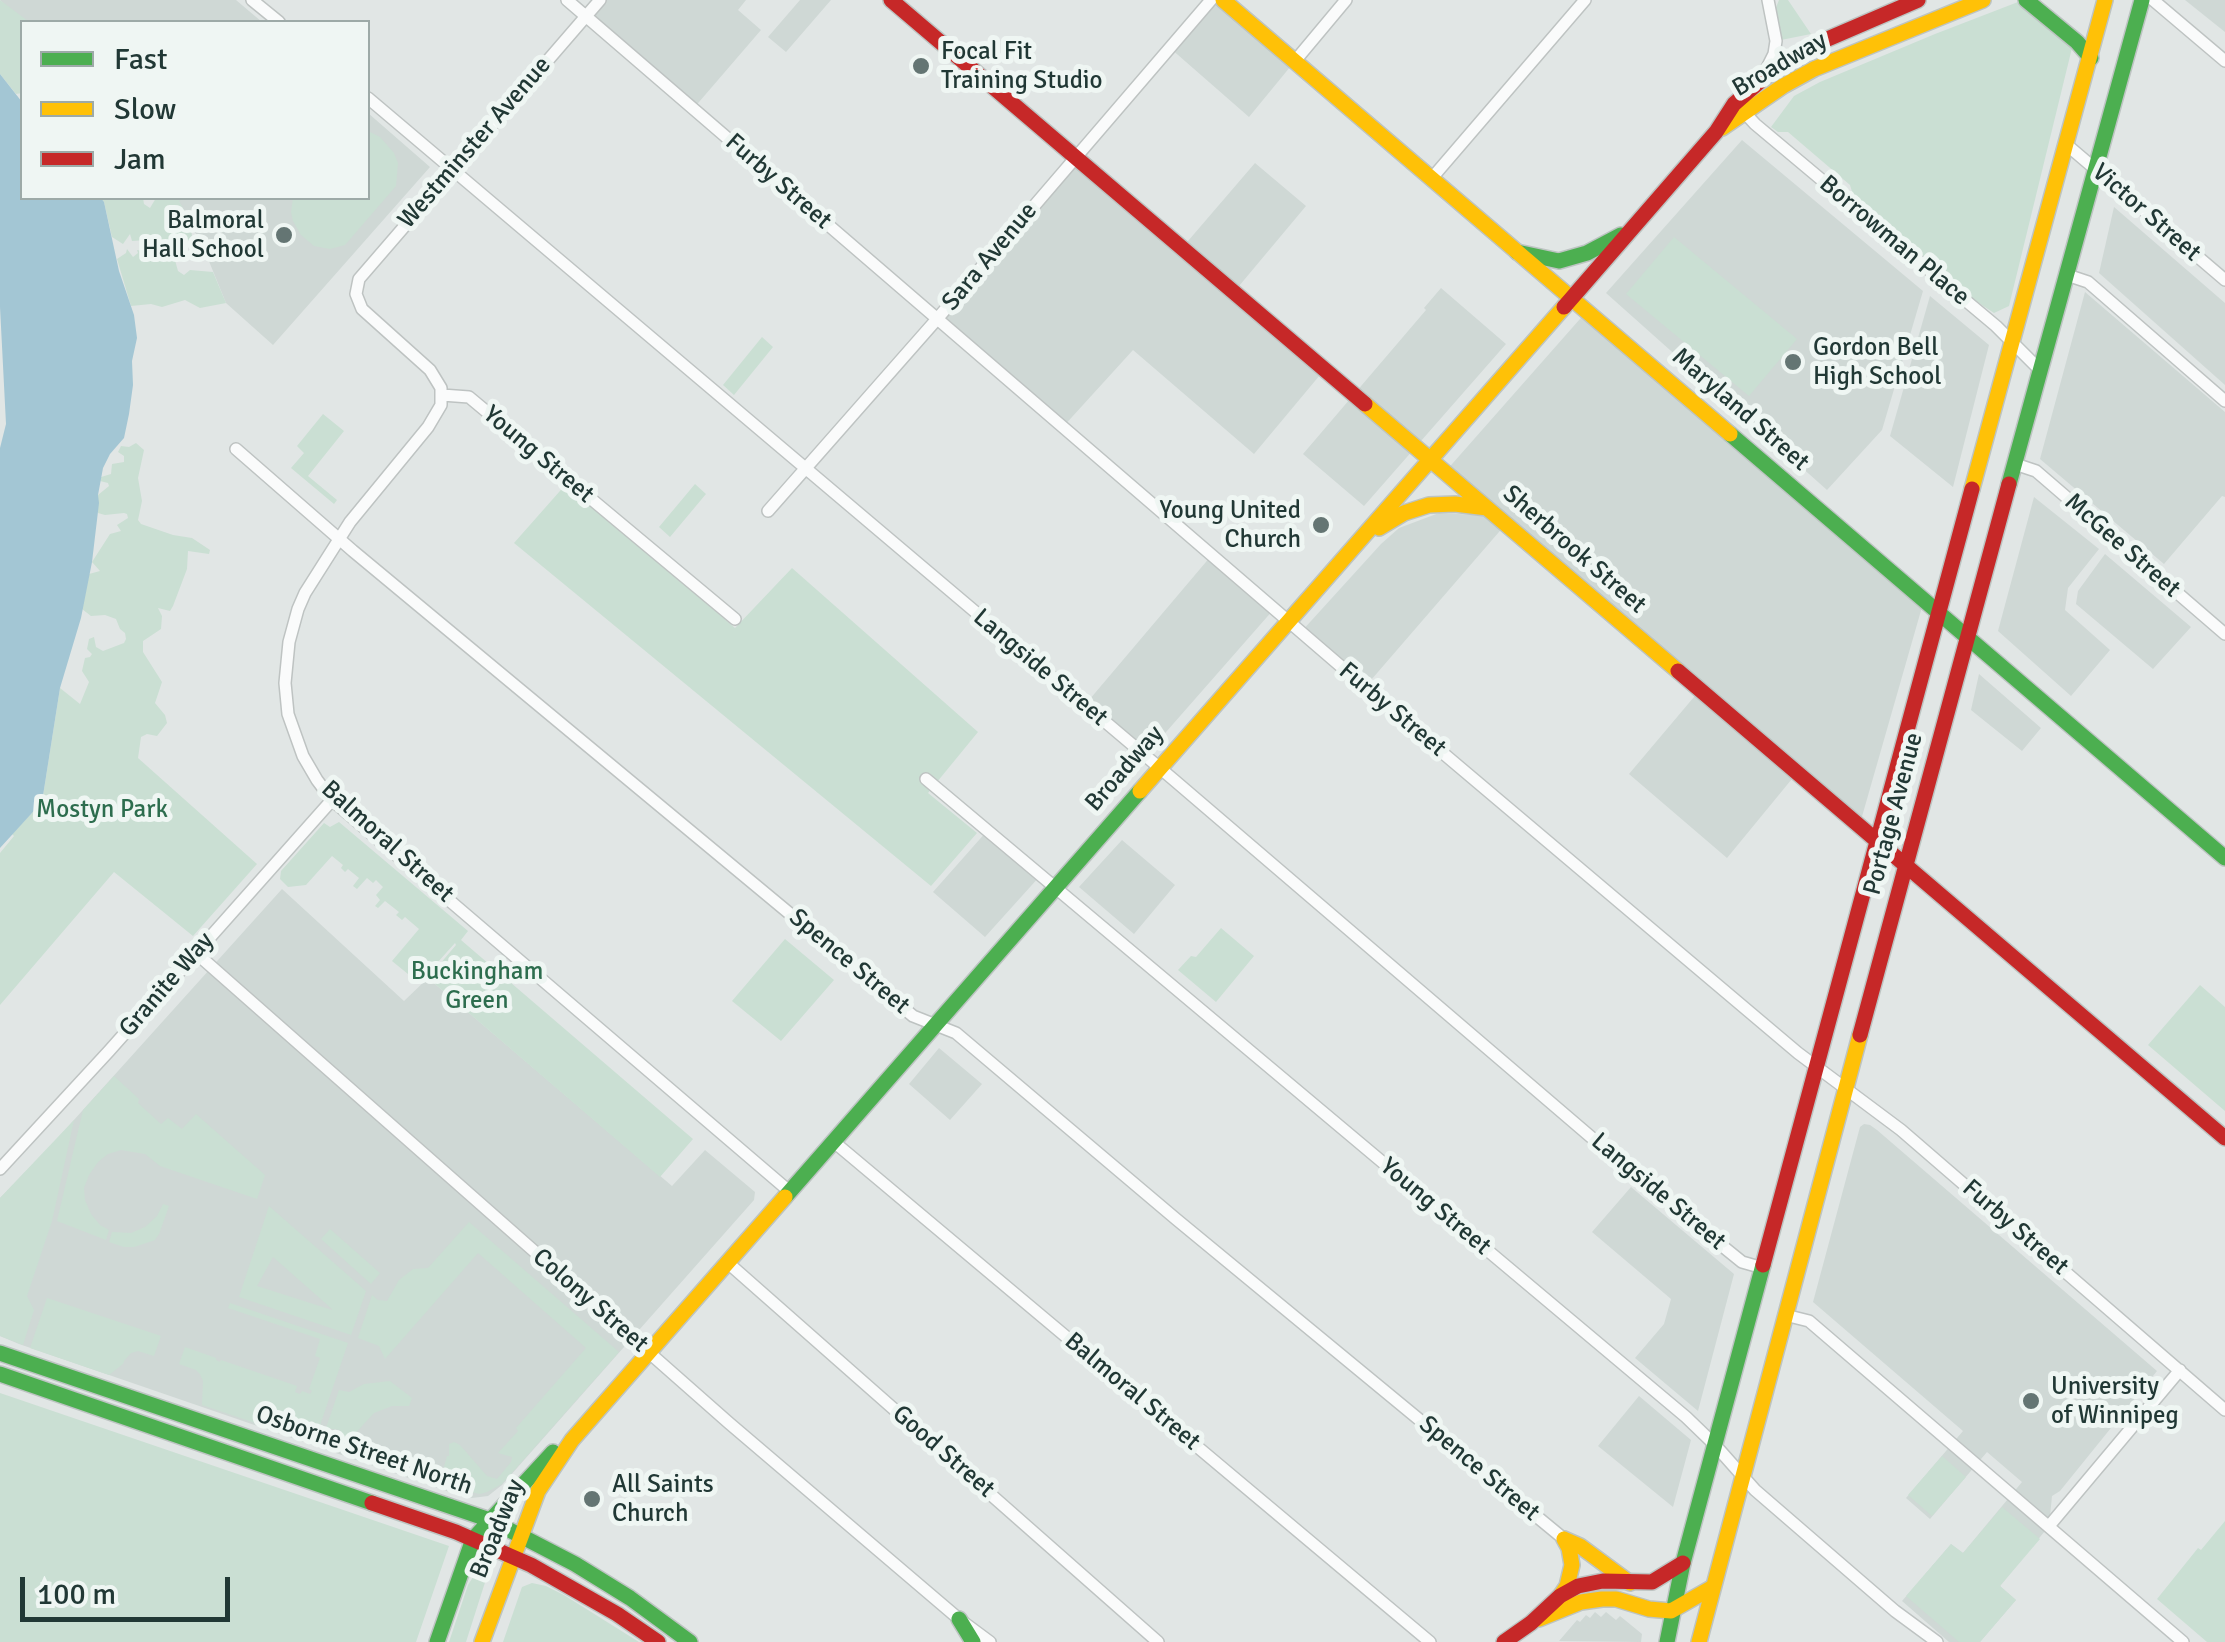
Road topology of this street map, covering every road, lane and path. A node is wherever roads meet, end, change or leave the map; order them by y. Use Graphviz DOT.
graph roads {
  1 [pos="252,0"];
  2 [pos="567,0"];
  3 [pos="600,0"];
  4 [pos="890,0"];
  5 [pos="1211,0"];
  6 [pos="1223,0"];
  7 [pos="1346,0"];
  8 [pos="1585,0"];
  9 [pos="1768,0"];
  10 [pos="1918,0"];
  11 [pos="1983,0"];
  12 [pos="2026,0"];
  13 [pos="2105,0"];
  14 [pos="2142,0"];
  15 [pos="2154,0"];
  16 [pos="586,16"];
  17 [pos="277,20"];
  18 [pos="2091,58"];
  19 [pos="2225,60"];
  20 [pos="1296,61"];
  21 [pos="1762,78"];
  22 [pos="370,100"];
  23 [pos="1746,113"];
  24 [pos="1716,132"];
  25 [pos="2067,145"];
  26 [pos="1075,157"];
  27 [pos="2096,169"];
  28 [pos="451,170"];
  29 [pos="1432,178"];
  30 [pos="1632,230"];
  31 [pos="1517,252"];
  32 [pos="2067,275"];
  33 [pos="2225,280"];
  34 [pos="1571,298"];
  35 [pos="937,319"];
  36 [pos="2012,342"];
  37 [pos="2041,371"];
  38 [pos="442,395"];
  39 [pos="2225,401"];
  40 [pos="236,448"];
  41 [pos="1431,460"];
  42 [pos="2015,464"];
  43 [pos="805,469"];
  44 [pos="1487,508"];
  45 [pos="768,511"];
  46 [pos="1364,536"];
  47 [pos="339,539"];
  48 [pos="1938,612"];
  49 [pos="735,619"];
  50 [pos="1289,622"];
  51 [pos="2225,634"];
  52 [pos="1967,636"];
  53 [pos="1159,768"];
  54 [pos="926,779"];
  55 [pos="332,800"];
  56 [pos="1877,842"];
  57 [pos="2225,858"];
  58 [pos="1906,866"];
  59 [pos="1055,888"];
  60 [pos="196,953"];
  61 [pos="936,1025"];
  62 [pos="1818,1068"];
  63 [pos="1846,1088"];
  64 [pos="2225,1138"];
  65 [pos="834,1142"];
  66 [pos="0,1169"];
  67 [pos="789,1191"];
  68 [pos="728,1262"];
  69 [pos="1763,1268"];
  70 [pos="1785,1315"];
  71 [pos="649,1352"];
  72 [pos="0,1353"];
  73 [pos="2180,1370"];
  74 [pos="0,1374"];
  75 [pos="2225,1410"];
  76 [pos="572,1440"];
  77 [pos="1715,1445"];
  78 [pos="1742,1475"];
  79 [pos="490,1520"];
  80 [pos="2049,1526"];
  81 [pos="521,1534"];
  82 [pos="473,1539"];
  83 [pos="1564,1539"];
  84 [pos="512,1556"];
  85 [pos="1683,1563"];
  86 [pos="1630,1583"];
  87 [pos="1712,1587"];
  88 [pos="1560,1596"];
  89 [pos="1671,1612"];
  90 [pos="959,1619"];
  91 [pos="1531,1623"];
  92 [pos="437,1642"];
  93 [pos="482,1642"];
  94 [pos="658,1642"];
  95 [pos="690,1642"];
  96 [pos="973,1642"];
  97 [pos="990,1642"];
  98 [pos="1158,1642"];
  99 [pos="1430,1642"];
  100 [pos="1504,1642"];
  101 [pos="1666,1642"];
  102 [pos="1700,1642"];
  103 [pos="1937,1642"];
  104 [pos="2183,1642"];
  1 -- 17 [label="street"];
  2 -- 16 [label="street, Furby Street"];
  3 -- 16 [label="street, Westminster Avenue"];
  4 -- 26 [label="main road, Sherbrook Street"];
  5 -- 26 [label="street, Sara Avenue"];
  6 -- 20 [label="main road, Maryland Street"];
  7 -- 20 [label="street"];
  8 -- 29 [label="street"];
  9 -- 21 [label="street"];
  10 -- 21 [label="main road, Broadway"];
  11 -- 23 [label="main road, Broadway"];
  12 -- 18 [label="main road"];
  13 -- 18 [label="main road, Portage Avenue"];
  14 -- 27 [label="main road, Portage Avenue"];
  15 -- 19 [label="street"];
  16 -- 28 [label="street, Westminster Avenue"];
  16 -- 35 [label="street, Furby Street"];
  18 -- 25 [label="main road, Portage Avenue"];
  20 -- 29 [label="main road, Maryland Street"];
  21 -- 24 [label="main road, Broadway"];
  22 -- 28 [label="street, Langside Street"];
  23 -- 24 [label="main road, Broadway"];
  23 -- 36 [label="street, Borrowman Place"];
  24 -- 30 [label="main road, Broadway"];
  25 -- 27 [label="street, Victor Street"];
  25 -- 36 [label="main road, Portage Avenue"];
  26 -- 35 [label="street, Sara Avenue"];
  26 -- 41 [label="main road, Sherbrook Street"];
  27 -- 32 [label="main road, Portage Avenue"];
  27 -- 33 [label="street, Victor Street"];
  28 -- 38 [label="street, Westminster Avenue"];
  28 -- 43 [label="street, Langside Street"];
  29 -- 31 [label="main road, Maryland Street"];
  30 -- 31 [label="main road"];
  30 -- 34 [label="main road, Broadway"];
  31 -- 34 [label="main road, Maryland Street"];
  32 -- 37 [label="main road, Portage Avenue"];
  32 -- 39 [label="street"];
  34 -- 41 [label="main road, Broadway"];
  34 -- 48 [label="main road, Maryland Street"];
  35 -- 43 [label="street, Sara Avenue"];
  35 -- 50 [label="street, Furby Street"];
  36 -- 37 [label="street, Borrowman Place"];
  36 -- 48 [label="main road, Portage Avenue"];
  37 -- 42 [label="main road, Portage Avenue"];
  38 -- 47 [label="street, Balmoral Street"];
  38 -- 49 [label="street, Young Street"];
  40 -- 47 [label="street, Spence Street"];
  41 -- 44 [label="main road, Sherbrook Street"];
  41 -- 46 [label="main road, Broadway"];
  42 -- 51 [label="street, McGee Street"];
  42 -- 52 [label="main road, Portage Avenue"];
  43 -- 45 [label="street, Sara Avenue"];
  43 -- 53 [label="street, Langside Street"];
  44 -- 46 [label="main road"];
  44 -- 56 [label="main road, Sherbrook Street"];
  46 -- 50 [label="main road, Broadway"];
  47 -- 55 [label="street, Balmoral Street"];
  47 -- 61 [label="street, Spence Street"];
  48 -- 52 [label="main road, Maryland Street"];
  48 -- 56 [label="main road, Portage Avenue"];
  50 -- 53 [label="main road, Broadway"];
  50 -- 62 [label="street, Furby Street"];
  52 -- 57 [label="main road, Maryland Street"];
  52 -- 58 [label="main road, Portage Avenue"];
  53 -- 59 [label="main road, Broadway"];
  53 -- 69 [label="street, Langside Street"];
  54 -- 59 [label="street, Young Street"];
  55 -- 60 [label="street, Granite Way"];
  55 -- 67 [label="street, Balmoral Street"];
  56 -- 58 [label="main road, Sherbrook Street"];
  56 -- 62 [label="main road, Portage Avenue"];
  58 -- 63 [label="main road, Portage Avenue"];
  58 -- 64 [label="main road, Sherbrook Street"];
  59 -- 61 [label="main road, Broadway"];
  59 -- 77 [label="street, Young Street"];
  60 -- 66 [label="street, Granite Way"];
  60 -- 71 [label="street, Colony Street"];
  61 -- 65 [label="main road, Broadway"];
  61 -- 83 [label="street, Spence Street"];
  62 -- 63 [label="street, Furby Street"];
  62 -- 69 [label="main road, Portage Avenue"];
  63 -- 70 [label="main road, Portage Avenue"];
  63 -- 73 [label="street, Furby Street"];
  65 -- 67 [label="main road, Broadway"];
  65 -- 99 [label="street, Balmoral Street"];
  67 -- 68 [label="main road, Broadway"];
  68 -- 71 [label="main road, Broadway"];
  68 -- 98 [label="street, Good Street"];
  69 -- 77 [label="main road, Portage Avenue"];
  70 -- 78 [label="main road, Portage Avenue"];
  70 -- 80 [label="street"];
  71 -- 76 [label="main road, Broadway"];
  71 -- 90 [label="street, Colony Street"];
  72 -- 79 [label="main road, Osborne Street North"];
  73 -- 75 [label="street, Furby Street"];
  73 -- 80 [label="street"];
  74 -- 82 [label="main road, Osborne Street North"];
  76 -- 79 [label="main road, Broadway"];
  76 -- 81 [label="main road, Broadway"];
  77 -- 78 [label="street, Young Street"];
  77 -- 85 [label="main road, Portage Avenue"];
  78 -- 87 [label="main road, Portage Avenue"];
  78 -- 103 [label="street, Young Street"];
  79 -- 81 [label="main road, Osborne Street North"];
  79 -- 82 [label="main road, Broadway"];
  80 -- 104 [label="street"];
  81 -- 84 [label="main road, Broadway"];
  81 -- 95 [label="main road, Osborne Street North"];
  82 -- 84 [label="main road, Osborne Street North"];
  82 -- 92 [label="main road, Broadway"];
  83 -- 86 [label="main road"];
  83 -- 88 [label="main road"];
  84 -- 93 [label="main road, Broadway"];
  84 -- 94 [label="main road, Osborne Street North"];
  85 -- 86 [label="main road"];
  85 -- 89 [label="main road, Portage Avenue"];
  86 -- 88 [label="main road"];
  87 -- 89 [label="main road"];
  87 -- 102 [label="main road, Portage Avenue"];
  88 -- 91 [label="main road"];
  89 -- 91 [label="main road"];
  89 -- 101 [label="main road, Portage Avenue"];
  90 -- 96 [label="main road"];
  90 -- 97 [label="street, Colony Street"];
  91 -- 100 [label="main road"];
}
